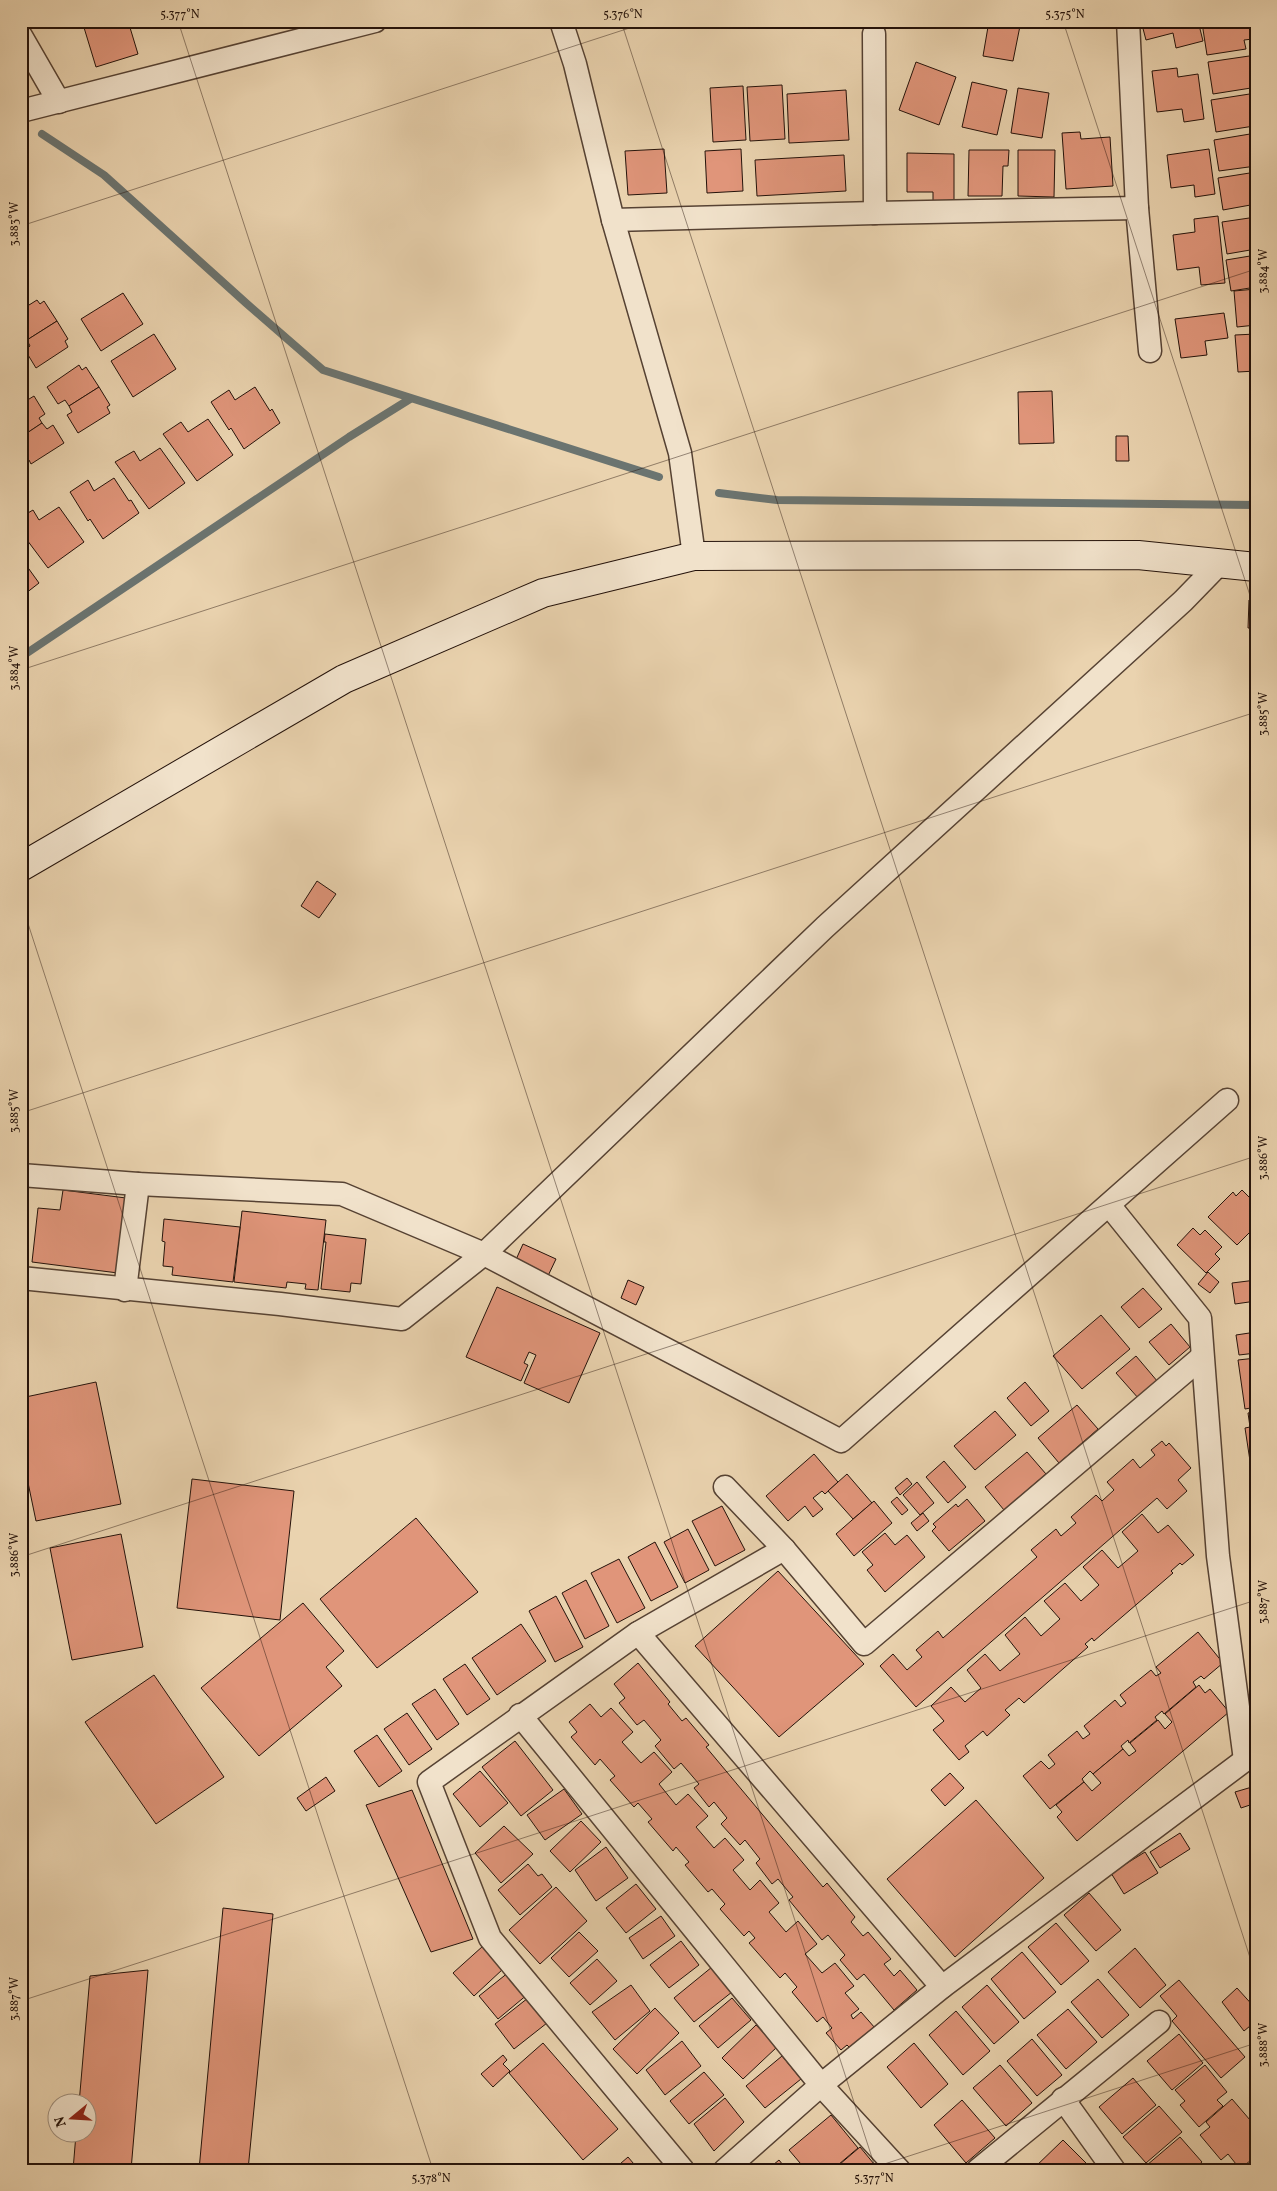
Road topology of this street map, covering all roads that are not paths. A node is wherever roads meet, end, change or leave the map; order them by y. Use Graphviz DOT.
graph roads {
  1 [pos="375,21"];
  2 [pos="561,21"];
  3 [pos="1128,21"];
  4 [pos="874,34"];
  5 [pos="21,36"];
  6 [pos="59,102"];
  7 [pos="21,111"];
  8 [pos="1137,208"];
  9 [pos="875,213"];
  10 [pos="613,220"];
  11 [pos="1150,351"];
  12 [pos="694,556"];
  13 [pos="1219,564"];
  14 [pos="1256,567"];
  15 [pos="21,867"];
  16 [pos="1228,1100"];
  17 [pos="21,1175"];
  18 [pos="138,1184"];
  19 [pos="1109,1205"];
  20 [pos="484,1254"];
  21 [pos="21,1278"];
  22 [pos="125,1290"];
  23 [pos="1202,1357"];
  24 [pos="725,1487"];
  25 [pos="784,1549"];
  26 [pos="638,1633"];
  27 [pos="520,1715"];
  28 [pos="1250,1759"];
  29 [pos="942,1988"];
  30 [pos="1159,2022"];
  31 [pos="821,2085"];
  32 [pos="1063,2099"];
  33 [pos="683,2170"];
  34 [pos="725,2170"];
  35 [pos="899,2170"];
  36 [pos="978,2170"];
  37 [pos="1114,2170"];
  1 -- 6 [label="street"];
  2 -- 10 [label="street"];
  3 -- 8 [label="street"];
  4 -- 9 [label="street"];
  5 -- 6 [label="street"];
  6 -- 7 [label="street"];
  8 -- 9 [label="street"];
  8 -- 11 [label="street"];
  9 -- 10 [label="street"];
  10 -- 12 [label="street"];
  12 -- 13 [label="street"];
  12 -- 15 [label="street"];
  13 -- 14 [label="street"];
  13 -- 20 [label="street"];
  16 -- 19 [label="street"];
  17 -- 18 [label="street"];
  18 -- 20 [label="street"];
  18 -- 22 [label="street"];
  19 -- 20 [label="street"];
  19 -- 23 [label="street"];
  20 -- 22 [label="street"];
  21 -- 22 [label="street"];
  23 -- 25 [label="street"];
  23 -- 28 [label="street"];
  24 -- 25 [label="street"];
  25 -- 26 [label="street"];
  26 -- 27 [label="street"];
  26 -- 29 [label="street"];
  27 -- 31 [label="street"];
  27 -- 33 [label="street"];
  28 -- 29 [label="street"];
  29 -- 31 [label="street"];
  30 -- 32 [label="street"];
  31 -- 34 [label="street"];
  31 -- 35 [label="street"];
  32 -- 36 [label="street"];
  32 -- 37 [label="street"];
}
